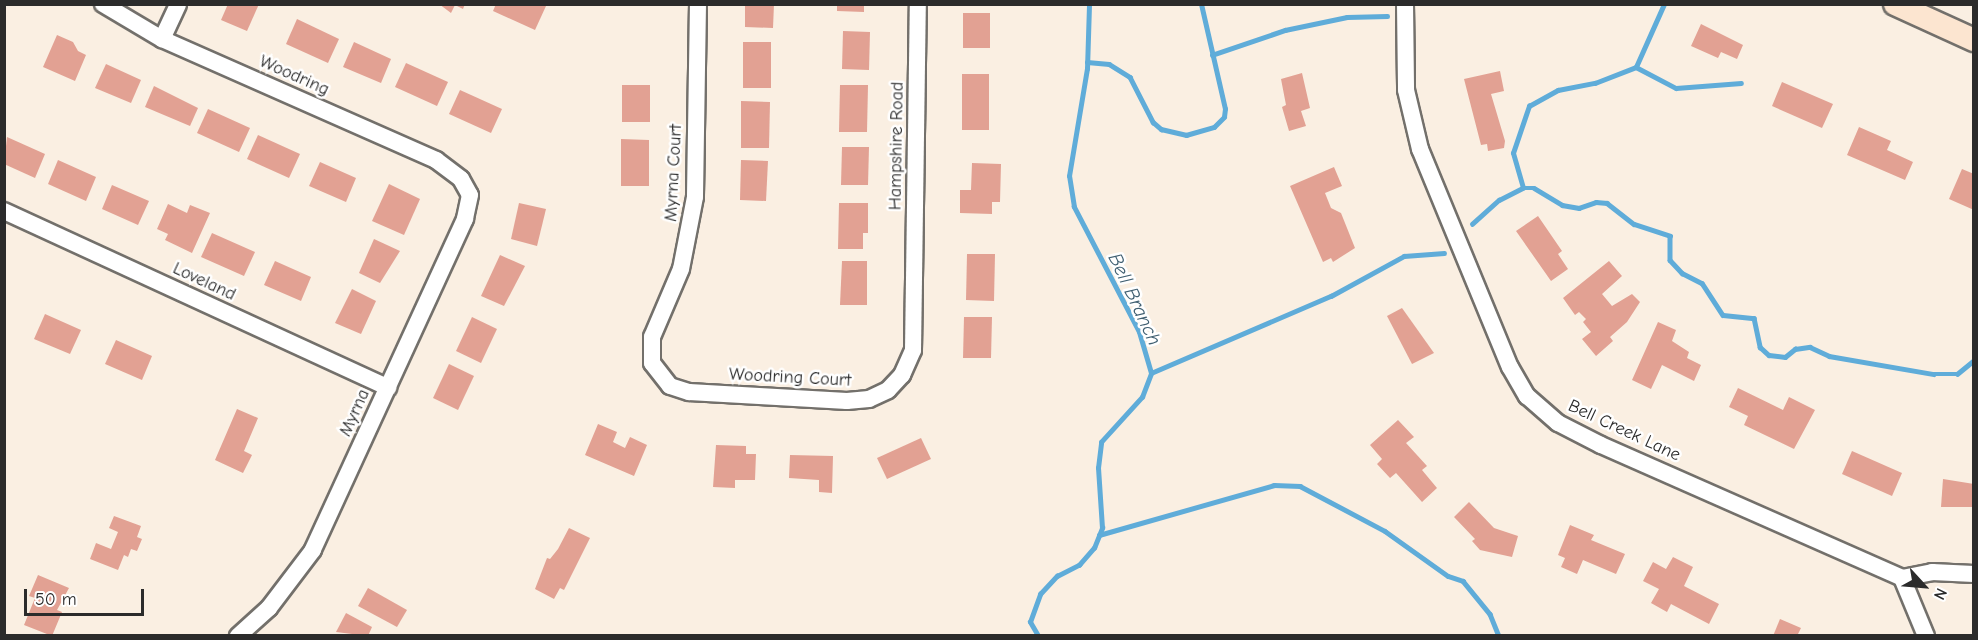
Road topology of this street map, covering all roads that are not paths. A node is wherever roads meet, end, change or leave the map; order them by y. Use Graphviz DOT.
graph roads {
  1 [pos="103,4"];
  2 [pos="178,4"];
  3 [pos="698,4"];
  4 [pos="918,4"];
  5 [pos="1405,4"];
  6 [pos="1895,4"];
  7 [pos="162,39"];
  8 [pos="1974,40"];
  9 [pos="467,186"];
  10 [pos="4,211"];
  11 [pos="915,288"];
  12 [pos="657,372"];
  13 [pos="388,388"];
  14 [pos="1974,574"];
  15 [pos="1902,578"];
  16 [pos="238,636"];
  17 [pos="1926,636"];
  1 -- 7 [label="street, Woodring"];
  2 -- 7 [label="street"];
  3 -- 12 [label="street, Myrna Court"];
  4 -- 11 [label="street, Hampshire Road"];
  5 -- 15 [label="street, Bell Creek Lane"];
  6 -- 8 [label="main road"];
  7 -- 9 [label="street, Woodring"];
  9 -- 13 [label="street, Myrna"];
  10 -- 13 [label="street, Loveland"];
  11 -- 12 [label="street, Woodring Court"];
  13 -- 16 [label="street, Myrna"];
  14 -- 15 [label="street"];
  15 -- 17 [label="street"];
}
